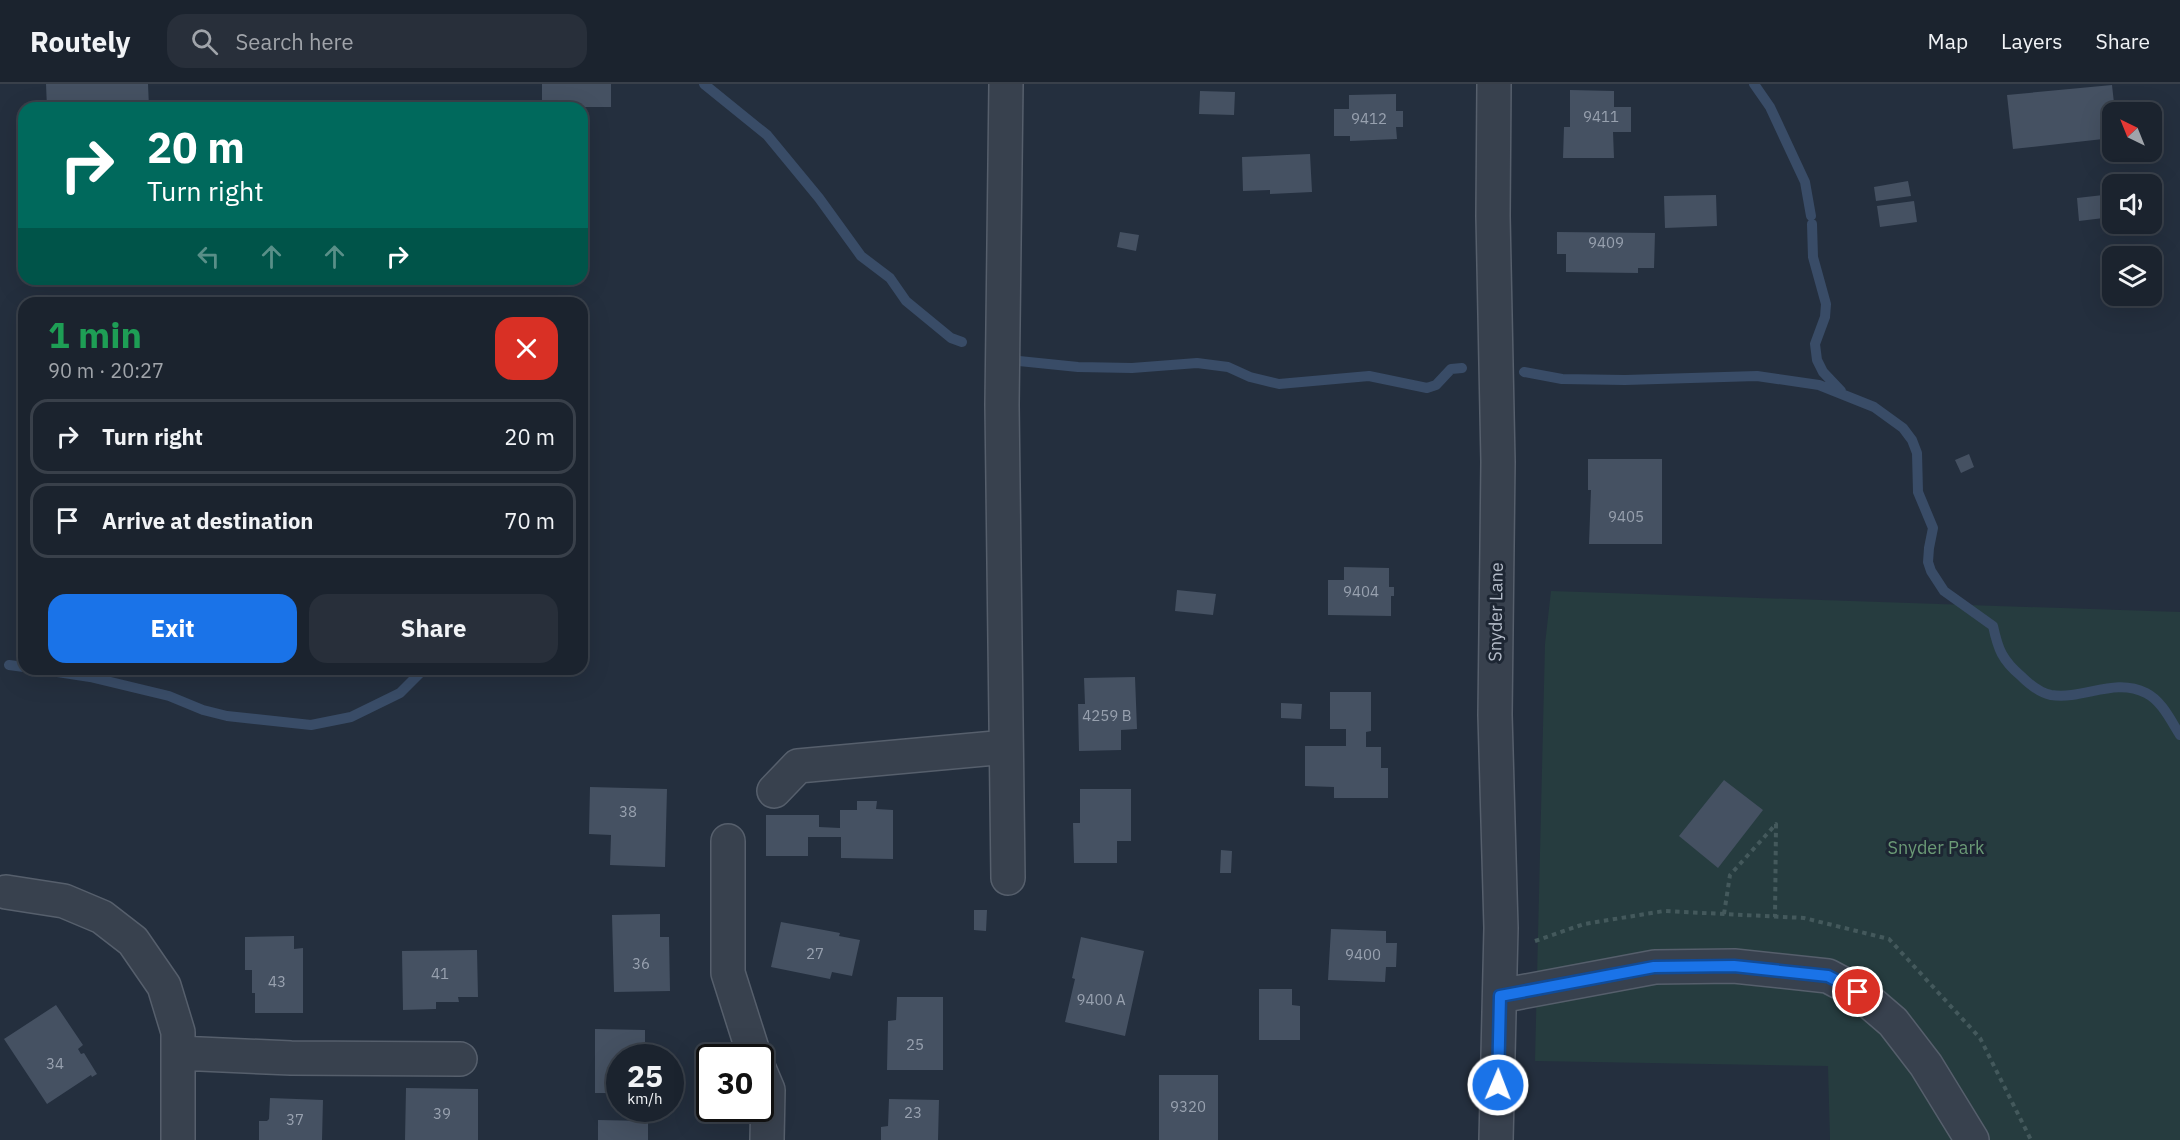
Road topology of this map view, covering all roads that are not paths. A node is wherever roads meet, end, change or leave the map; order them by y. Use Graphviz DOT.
graph roads {
  1 [pos="1006,84"];
  2 [pos="1494,84"];
  3 [pos="1006,747"];
  4 [pos="774,791"];
  5 [pos="728,841"];
  6 [pos="1008,878"];
  7 [pos="6,892"];
  8 [pos="1500,996"];
  9 [pos="751,1044"];
  10 [pos="178,1053"];
  11 [pos="460,1059"];
  12 [pos="767,1122"];
  13 [pos="178,1140"];
  14 [pos="768,1140"];
  15 [pos="1496,1140"];
  16 [pos="1972,1140"];
  1 -- 3 [label="street"];
  2 -- 8 [label="street, Snyder Lane"];
  3 -- 4 [label="street"];
  3 -- 6 [label="street"];
  5 -- 9 [label="street"];
  7 -- 10 [label="street"];
  8 -- 15 [label="street, Snyder Lane"];
  8 -- 16 [label="street"];
  10 -- 11 [label="street"];
  10 -- 13 [label="street"];
  12 -- 14 [label="street"];
}
